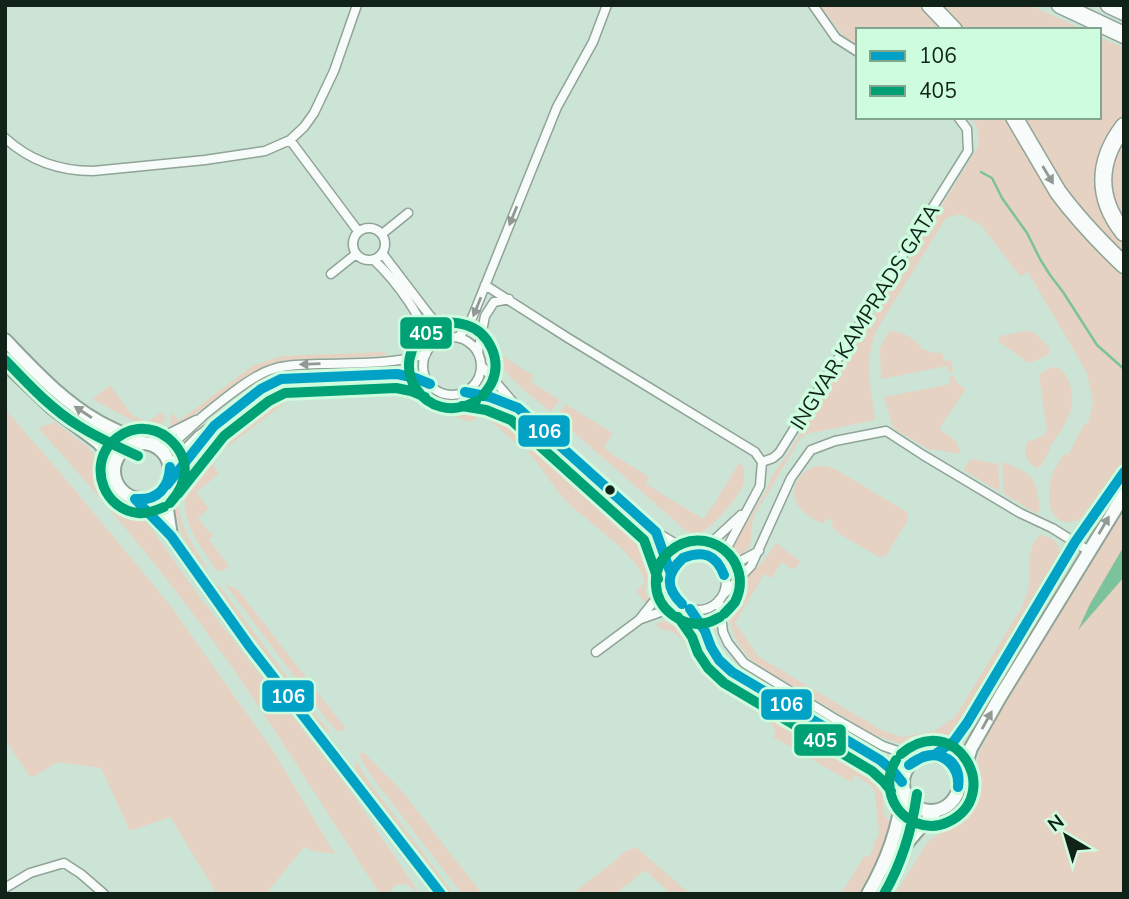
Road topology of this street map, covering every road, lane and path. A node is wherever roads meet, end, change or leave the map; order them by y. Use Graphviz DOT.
graph roads {
  1 [pos="357,5"];
  2 [pos="607,5"];
  3 [pos="813,5"];
  4 [pos="930,5"];
  5 [pos="1060,5"];
  6 [pos="1109,5"];
  7 [pos="1124,12"];
  8 [pos="952,28"];
  9 [pos="1124,35"];
  10 [pos="856,51"];
  11 [pos="960,119"];
  12 [pos="1015,119"];
  13 [pos="1124,126"];
  14 [pos="5,138"];
  15 [pos="290,140"];
  16 [pos="408,213"];
  17 [pos="358,231"];
  18 [pos="1124,233"];
  19 [pos="382,234"];
  20 [pos="382,253"];
  21 [pos="356,254"];
  22 [pos="374,260"];
  23 [pos="1124,265"];
  24 [pos="331,274"];
  25 [pos="485,285"];
  26 [pos="509,299"];
  27 [pos="455,337"];
  28 [pos="5,340"];
  29 [pos="427,351"];
  30 [pos="478,352"];
  31 [pos="5,363"];
  32 [pos="481,365"];
  33 [pos="430,384"];
  34 [pos="466,392"];
  35 [pos="518,408"];
  36 [pos="205,415"];
  37 [pos="214,426"];
  38 [pos="145,443"];
  39 [pos="161,450"];
  40 [pos="762,462"];
  41 [pos="170,466"];
  42 [pos="114,470"];
  43 [pos="1124,472"];
  44 [pos="166,487"];
  45 [pos="1124,495"];
  46 [pos="135,499"];
  47 [pos="746,511"];
  48 [pos="656,532"];
  49 [pos="171,536"];
  50 [pos="1075,542"];
  51 [pos="760,551"];
  52 [pos="1089,551"];
  53 [pos="696,554"];
  54 [pos="721,566"];
  55 [pos="670,578"];
  56 [pos="721,597"];
  57 [pos="687,608"];
  58 [pos="639,620"];
  59 [pos="596,652"];
  60 [pos="934,755"];
  61 [pos="918,758"];
  62 [pos="960,782"];
  63 [pos="903,787"];
  64 [pos="931,811"];
  65 [pos="5,888"];
  66 [pos="871,889"];
  67 [pos="104,894"];
  68 [pos="441,894"];
  1 -- 15 [label="street"];
  2 -- 25 [label="street, one-way"];
  3 -- 10 [label="street"];
  4 -- 8 [label="highway"];
  5 -- 9 [label="highway"];
  6 -- 7 [label="highway"];
  11 -- 40 [label="street, INGVAR KAMPRADS GATA"];
  12 -- 23 [label="highway, one-way"];
  13 -- 18 [label="highway"];
  14 -- 15 [label="street"];
  15 -- 17 [label="street"];
  16 -- 19 [label="street"];
  17 -- 19 [label="street"];
  17 -- 21 [label="street"];
  19 -- 20 [label="street"];
  20 -- 22 [label="street"];
  20 -- 27 [label="street"];
  21 -- 22 [label="street"];
  21 -- 24 [label="street"];
  22 -- 29 [label="street"];
  25 -- 26 [label="street"];
  25 -- 27 [label="street, one-way"];
  26 -- 30 [label="street"];
  26 -- 40 [label="street"];
  27 -- 29 [label="street"];
  27 -- 30 [label="street"];
  38 -- 28 [label="main road, one-way"];
  29 -- 33 [label="street"];
  29 -- 36 [label="street, one-way"];
  30 -- 32 [label="street"];
  31 -- 42 [label="main road"];
  32 -- 34 [label="street"];
  32 -- 35 [label="street"];
  33 -- 34 [label="street"];
  33 -- 37 [label="street"];
  34 -- 35 [label="street"];
  35 -- 48 [label="street"];
  36 -- 38 [label="street"];
  36 -- 39 [label="street"];
  37 -- 41 [label="street"];
  37 -- 44 [label="street"];
  38 -- 39 [label="main road"];
  38 -- 42 [label="main road"];
  39 -- 41 [label="main road"];
  40 -- 47 [label="street"];
  41 -- 44 [label="main road"];
  42 -- 46 [label="main road"];
  43 -- 50 [label="main road"];
  44 -- 46 [label="main road"];
  44 -- 49 [label="main road"];
  52 -- 45 [label="main road, one-way"];
  46 -- 49 [label="main road"];
  47 -- 53 [label="street"];
  47 -- 54 [label="street"];
  48 -- 53 [label="street"];
  48 -- 55 [label="street"];
  49 -- 68 [label="main road"];
  50 -- 51 [label="street"];
  50 -- 52 [label="street"];
  50 -- 60 [label="main road"];
  51 -- 54 [label="street"];
  51 -- 56 [label="street"];
  62 -- 52 [label="main road, one-way"];
  53 -- 54 [label="street"];
  53 -- 55 [label="street"];
  54 -- 56 [label="street"];
  55 -- 57 [label="street"];
  55 -- 58 [label="street"];
  56 -- 57 [label="street"];
  56 -- 61 [label="street"];
  57 -- 58 [label="street"];
  57 -- 63 [label="street"];
  58 -- 59 [label="street"];
  60 -- 61 [label="main road"];
  60 -- 62 [label="main road"];
  61 -- 63 [label="main road"];
  62 -- 64 [label="main road"];
  63 -- 64 [label="main road"];
  63 -- 66 [label="main road"];
  64 -- 66 [label="main road"];
  65 -- 67 [label="street"];
}
